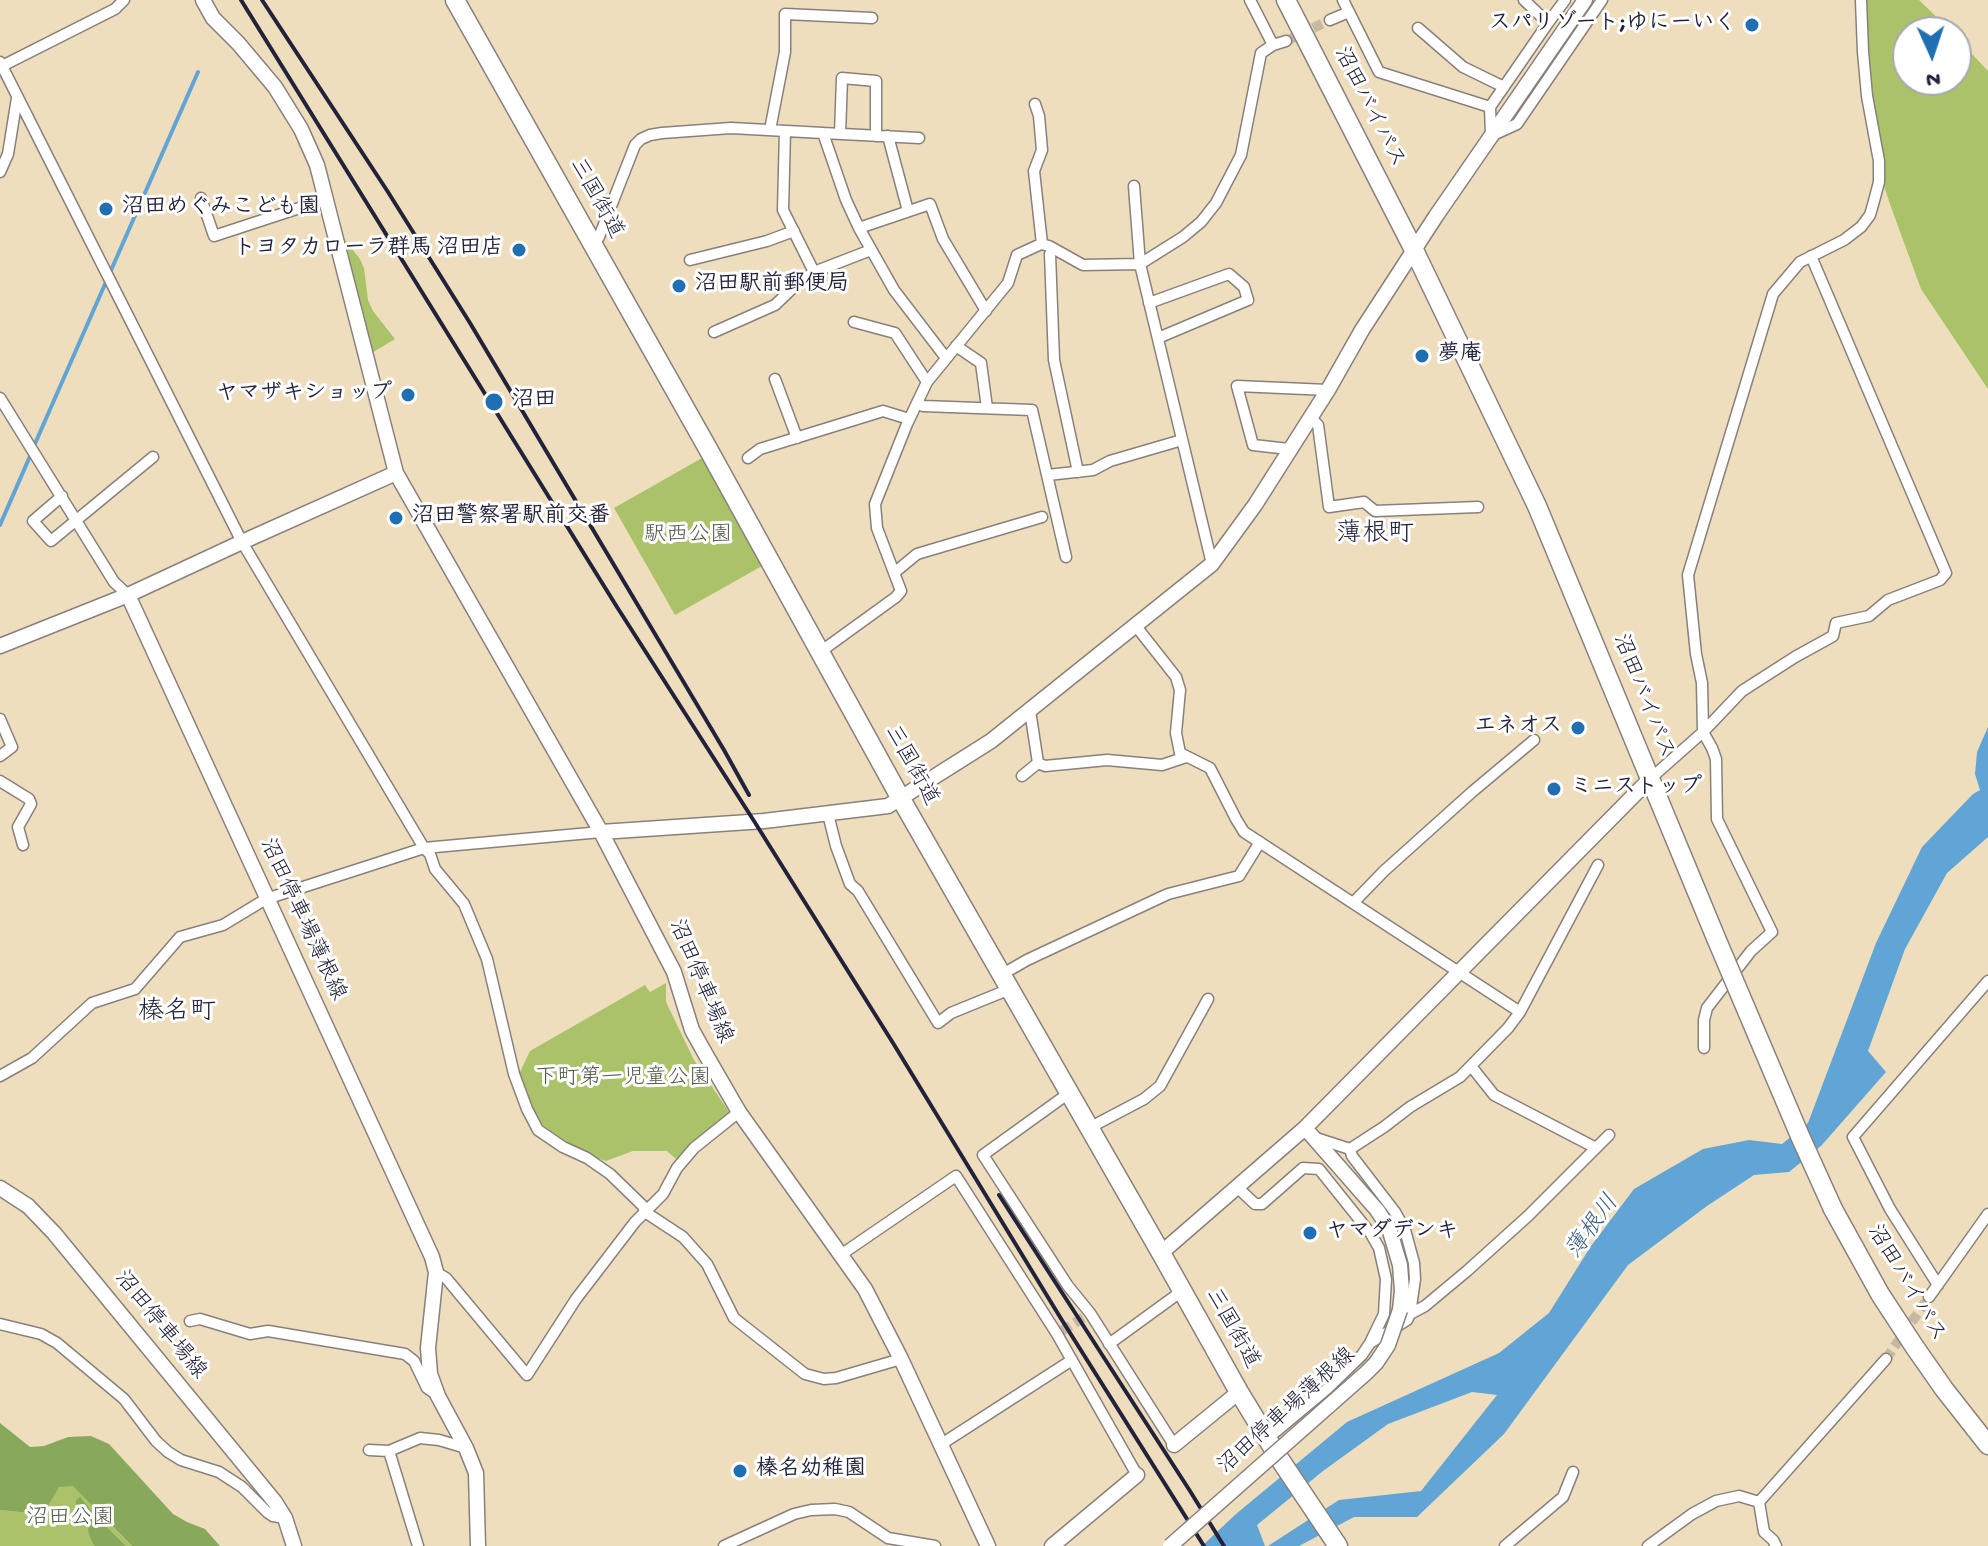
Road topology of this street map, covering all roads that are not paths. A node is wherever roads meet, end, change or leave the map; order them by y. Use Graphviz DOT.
graph roads {
  1 [pos="124,0"];
  2 [pos="203,0"];
  3 [pos="455,0"];
  4 [pos="1250,0"];
  5 [pos="1286,0"];
  6 [pos="1343,0"];
  7 [pos="1524,0"];
  8 [pos="1565,0"];
  9 [pos="1585,0"];
  10 [pos="1602,0"];
  11 [pos="1861,0"];
  12 [pos="1349,12"];
  13 [pos="872,18"];
  14 [pos="1330,20"];
  15 [pos="1548,23"];
  16 [pos="1418,28"];
  17 [pos="1286,41"];
  18 [pos="1273,45"];
  19 [pos="1,64"];
  20 [pos="1504,87"];
  21 [pos="17,98"];
  22 [pos="1035,104"];
  23 [pos="1490,107"];
  24 [pos="770,130"];
  25 [pos="785,131"];
  26 [pos="823,133"];
  27 [pos="840,134"];
  28 [pos="876,136"];
  29 [pos="888,136"];
  30 [pos="1491,136"];
  31 [pos="919,138"];
  32 [pos="0,172"];
  33 [pos="1134,186"];
  34 [pos="201,198"];
  35 [pos="327,199"];
  36 [pos="908,211"];
  37 [pos="859,228"];
  38 [pos="794,231"];
  39 [pos="1042,244"];
  40 [pos="593,245"];
  41 [pos="1053,249"];
  42 [pos="871,250"];
  43 [pos="1414,250"];
  44 [pos="1811,256"];
  45 [pos="690,260"];
  46 [pos="1140,264"];
  47 [pos="814,272"];
  48 [pos="1149,303"];
  49 [pos="986,311"];
  50 [pos="854,322"];
  51 [pos="714,332"];
  52 [pos="1158,338"];
  53 [pos="956,346"];
  54 [pos="946,358"];
  55 [pos="775,379"];
  56 [pos="927,382"];
  57 [pos="1328,390"];
  58 [pos="0,398"];
  59 [pos="917,403"];
  60 [pos="987,408"];
  61 [pos="1311,418"];
  62 [pos="909,419"];
  63 [pos="797,438"];
  64 [pos="1182,440"];
  65 [pos="1289,449"];
  66 [pos="153,457"];
  67 [pos="748,458"];
  68 [pos="1078,472"];
  69 [pos="396,473"];
  70 [pos="1048,475"];
  71 [pos="62,496"];
  72 [pos="1478,507"];
  73 [pos="1042,517"];
  74 [pos="76,519"];
  75 [pos="242,542"];
  76 [pos="1066,557"];
  77 [pos="1212,564"];
  78 [pos="894,573"];
  79 [pos="128,595"];
  80 [pos="1135,625"];
  81 [pos="0,646"];
  82 [pos="820,652"];
  83 [pos="1029,710"];
  84 [pos="0,719"];
  85 [pos="1703,732"];
  86 [pos="1534,740"];
  87 [pos="0,756"];
  88 [pos="1186,757"];
  89 [pos="1038,763"];
  90 [pos="1022,776"];
  91 [pos="1650,779"];
  92 [pos="0,781"];
  93 [pos="901,799"];
  94 [pos="828,814"];
  95 [pos="601,832"];
  96 [pos="1260,842"];
  97 [pos="23,845"];
  98 [pos="424,848"];
  99 [pos="1598,865"];
  100 [pos="266,899"];
  101 [pos="1353,903"];
  102 [pos="1459,973"];
  103 [pos="1988,981"];
  104 [pos="1006,982"];
  105 [pos="1208,999"];
  106 [pos="1520,1012"];
  107 [pos="1704,1048"];
  108 [pos="1471,1066"];
  109 [pos="0,1076"];
  110 [pos="1069,1093"];
  111 [pos="739,1112"];
  112 [pos="1089,1128"];
  113 [pos="1309,1133"];
  114 [pos="1609,1135"];
  115 [pos="1596,1148"];
  116 [pos="1350,1149"];
  117 [pos="1237,1187"];
  118 [pos="0,1188"];
  119 [pos="645,1212"];
  120 [pos="1988,1214"];
  121 [pos="1161,1253"];
  122 [pos="842,1254"];
  123 [pos="436,1272"];
  124 [pos="1938,1285"];
  125 [pos="1182,1291"];
  126 [pos="1929,1297"];
  127 [pos="1405,1312"];
  128 [pos="190,1321"];
  129 [pos="0,1324"];
  130 [pos="1370,1343"];
  131 [pos="1109,1344"];
  132 [pos="901,1359"];
  133 [pos="1886,1359"];
  134 [pos="1072,1360"];
  135 [pos="1239,1392"];
  136 [pos="438,1396"];
  137 [pos="1267,1439"];
  138 [pos="940,1445"];
  139 [pos="1174,1445"];
  140 [pos="1988,1445"];
  141 [pos="466,1448"];
  142 [pos="369,1450"];
  143 [pos="389,1451"];
  144 [pos="1573,1472"];
  145 [pos="1137,1475"];
  146 [pos="1759,1502"];
  147 [pos="285,1518"];
  148 [pos="294,1546"];
  149 [pos="418,1546"];
  150 [pos="478,1546"];
  151 [pos="724,1546"];
  152 [pos="935,1546"];
  153 [pos="988,1546"];
  154 [pos="1052,1546"];
  155 [pos="1170,1546"];
  156 [pos="1338,1546"];
  157 [pos="1505,1546"];
  158 [pos="1648,1546"];
  159 [pos="1776,1546"];
  1 -- 19 [label="street"];
  2 -- 35 [label="main road, 沼田停車場線"];
  3 -- 40 [label="highway, 三国街道"];
  4 -- 18 [label="street"];
  5 -- 43 [label="highway, 沼田バイパス"];
  6 -- 12 [label="street"];
  7 -- 15 [label="street"];
  8 -- 15 [label="street"];
  9 -- 30 [label="main road"];
  10 -- 30 [label="street"];
  11 -- 44 [label="street"];
  12 -- 14 [label="street"];
  12 -- 23 [label="street"];
  13 -- 24 [label="street"];
  15 -- 20 [label="street"];
  16 -- 20 [label="street"];
  17 -- 18 [label="street"];
  18 -- 46 [label="street"];
  19 -- 21 [label="street"];
  20 -- 23 [label="street"];
  21 -- 32 [label="street"];
  21 -- 75 [label="street"];
  22 -- 39 [label="street"];
  23 -- 30 [label="street"];
  24 -- 25 [label="street"];
  24 -- 40 [label="street"];
  25 -- 26 [label="street"];
  25 -- 38 [label="street"];
  26 -- 27 [label="street"];
  26 -- 37 [label="street"];
  27 -- 28 [label="street"];
  27 -- 28 [label="street"];
  28 -- 29 [label="street"];
  29 -- 31 [label="street"];
  29 -- 36 [label="street"];
  30 -- 43 [label="main road"];
  33 -- 46 [label="street"];
  34 -- 35 [label="street"];
  35 -- 69 [label="main road, 沼田停車場線"];
  36 -- 37 [label="street"];
  36 -- 49 [label="street"];
  37 -- 42 [label="street"];
  38 -- 45 [label="street"];
  38 -- 47 [label="street"];
  39 -- 41 [label="street"];
  39 -- 49 [label="street"];
  40 -- 82 [label="highway, 三国街道"];
  41 -- 46 [label="street"];
  41 -- 68 [label="street"];
  42 -- 47 [label="street"];
  42 -- 54 [label="street"];
  43 -- 57 [label="main road"];
  43 -- 91 [label="highway, 沼田バイパス"];
  44 -- 85 [label="street"];
  44 -- 85 [label="street"];
  46 -- 48 [label="street"];
  47 -- 51 [label="street"];
  48 -- 52 [label="street"];
  48 -- 52 [label="street"];
  49 -- 53 [label="street"];
  50 -- 56 [label="street"];
  52 -- 64 [label="street"];
  53 -- 54 [label="street"];
  53 -- 60 [label="street"];
  54 -- 56 [label="street"];
  55 -- 63 [label="street"];
  56 -- 59 [label="street"];
  57 -- 61 [label="main road"];
  57 -- 65 [label="street"];
  58 -- 71 [label="street"];
  59 -- 60 [label="street"];
  59 -- 62 [label="street"];
  60 -- 70 [label="street"];
  61 -- 65 [label="main road"];
  61 -- 72 [label="street"];
  62 -- 63 [label="street"];
  62 -- 78 [label="street"];
  63 -- 67 [label="street"];
  64 -- 68 [label="street"];
  64 -- 77 [label="street"];
  65 -- 77 [label="main road"];
  66 -- 74 [label="street"];
  68 -- 70 [label="street"];
  69 -- 75 [label="main road"];
  69 -- 95 [label="main road, 沼田停車場線"];
  70 -- 76 [label="street"];
  71 -- 74 [label="street"];
  71 -- 74 [label="street"];
  73 -- 78 [label="street"];
  74 -- 79 [label="street"];
  75 -- 79 [label="main road"];
  75 -- 98 [label="street"];
  77 -- 80 [label="main road"];
  78 -- 82 [label="street"];
  79 -- 81 [label="main road"];
  79 -- 100 [label="main road, 沼田停車場薄根線"];
  80 -- 83 [label="main road"];
  80 -- 88 [label="street"];
  82 -- 93 [label="highway, 三国街道"];
  83 -- 89 [label="street"];
  83 -- 93 [label="main road"];
  84 -- 87 [label="street"];
  85 -- 91 [label="street"];
  85 -- 107 [label="street"];
  86 -- 101 [label="street"];
  88 -- 89 [label="street"];
  88 -- 96 [label="street"];
  89 -- 90 [label="street"];
  91 -- 102 [label="main road"];
  91 -- 140 [label="highway, 沼田バイパス, bridge"];
  92 -- 97 [label="street"];
  93 -- 94 [label="main road"];
  93 -- 104 [label="highway, 三国街道"];
  94 -- 95 [label="main road"];
  94 -- 104 [label="street"];
  95 -- 98 [label="street"];
  95 -- 111 [label="main road, 沼田停車場線"];
  96 -- 101 [label="street"];
  96 -- 104 [label="street"];
  98 -- 100 [label="street"];
  98 -- 119 [label="street"];
  99 -- 106 [label="street"];
  100 -- 109 [label="street"];
  100 -- 123 [label="main road, 沼田停車場薄根線"];
  101 -- 102 [label="street"];
  102 -- 106 [label="street"];
  102 -- 113 [label="main road"];
  103 -- 124 [label="street"];
  104 -- 110 [label="highway, 三国街道"];
  105 -- 112 [label="street"];
  106 -- 108 [label="street"];
  108 -- 115 [label="street"];
  108 -- 116 [label="street"];
  110 -- 112 [label="highway, 三国街道"];
  110 -- 131 [label="street"];
  111 -- 119 [label="street"];
  111 -- 122 [label="main road, 沼田停車場線"];
  112 -- 121 [label="highway, 三国街道"];
  113 -- 116 [label="street"];
  113 -- 117 [label="main road"];
  113 -- 127 [label="main road, 沼田停車場薄根線"];
  114 -- 115 [label="street"];
  115 -- 127 [label="street"];
  116 -- 127 [label="street"];
  117 -- 121 [label="main road"];
  117 -- 130 [label="street"];
  118 -- 147 [label="main road, 沼田停車場線"];
  119 -- 123 [label="street"];
  119 -- 132 [label="street"];
  120 -- 124 [label="street"];
  121 -- 125 [label="highway, 三国街道"];
  122 -- 132 [label="main road, 沼田停車場線"];
  122 -- 134 [label="street"];
  123 -- 136 [label="main road, 沼田停車場薄根線"];
  124 -- 126 [label="street"];
  125 -- 131 [label="street"];
  125 -- 135 [label="highway, 三国街道"];
  127 -- 130 [label="street"];
  127 -- 155 [label="main road, 沼田停車場薄根線, bridge"];
  128 -- 136 [label="street"];
  129 -- 147 [label="street"];
  130 -- 137 [label="street"];
  131 -- 139 [label="street"];
  132 -- 138 [label="main road, 沼田停車場線"];
  133 -- 146 [label="street"];
  134 -- 138 [label="street"];
  134 -- 145 [label="street"];
  135 -- 137 [label="highway, 三国街道"];
  135 -- 139 [label="main road"];
  136 -- 141 [label="main road, 沼田停車場薄根線"];
  137 -- 156 [label="highway, 三国街道"];
  138 -- 153 [label="main road, 沼田停車場線"];
  141 -- 143 [label="street"];
  141 -- 150 [label="main road, 沼田停車場薄根線"];
  142 -- 143 [label="street"];
  143 -- 149 [label="street"];
  144 -- 157 [label="street"];
  145 -- 154 [label="main road"];
  146 -- 158 [label="street"];
  146 -- 159 [label="street"];
  147 -- 148 [label="main road, 沼田停車場線"];
  151 -- 152 [label="street"];
}
